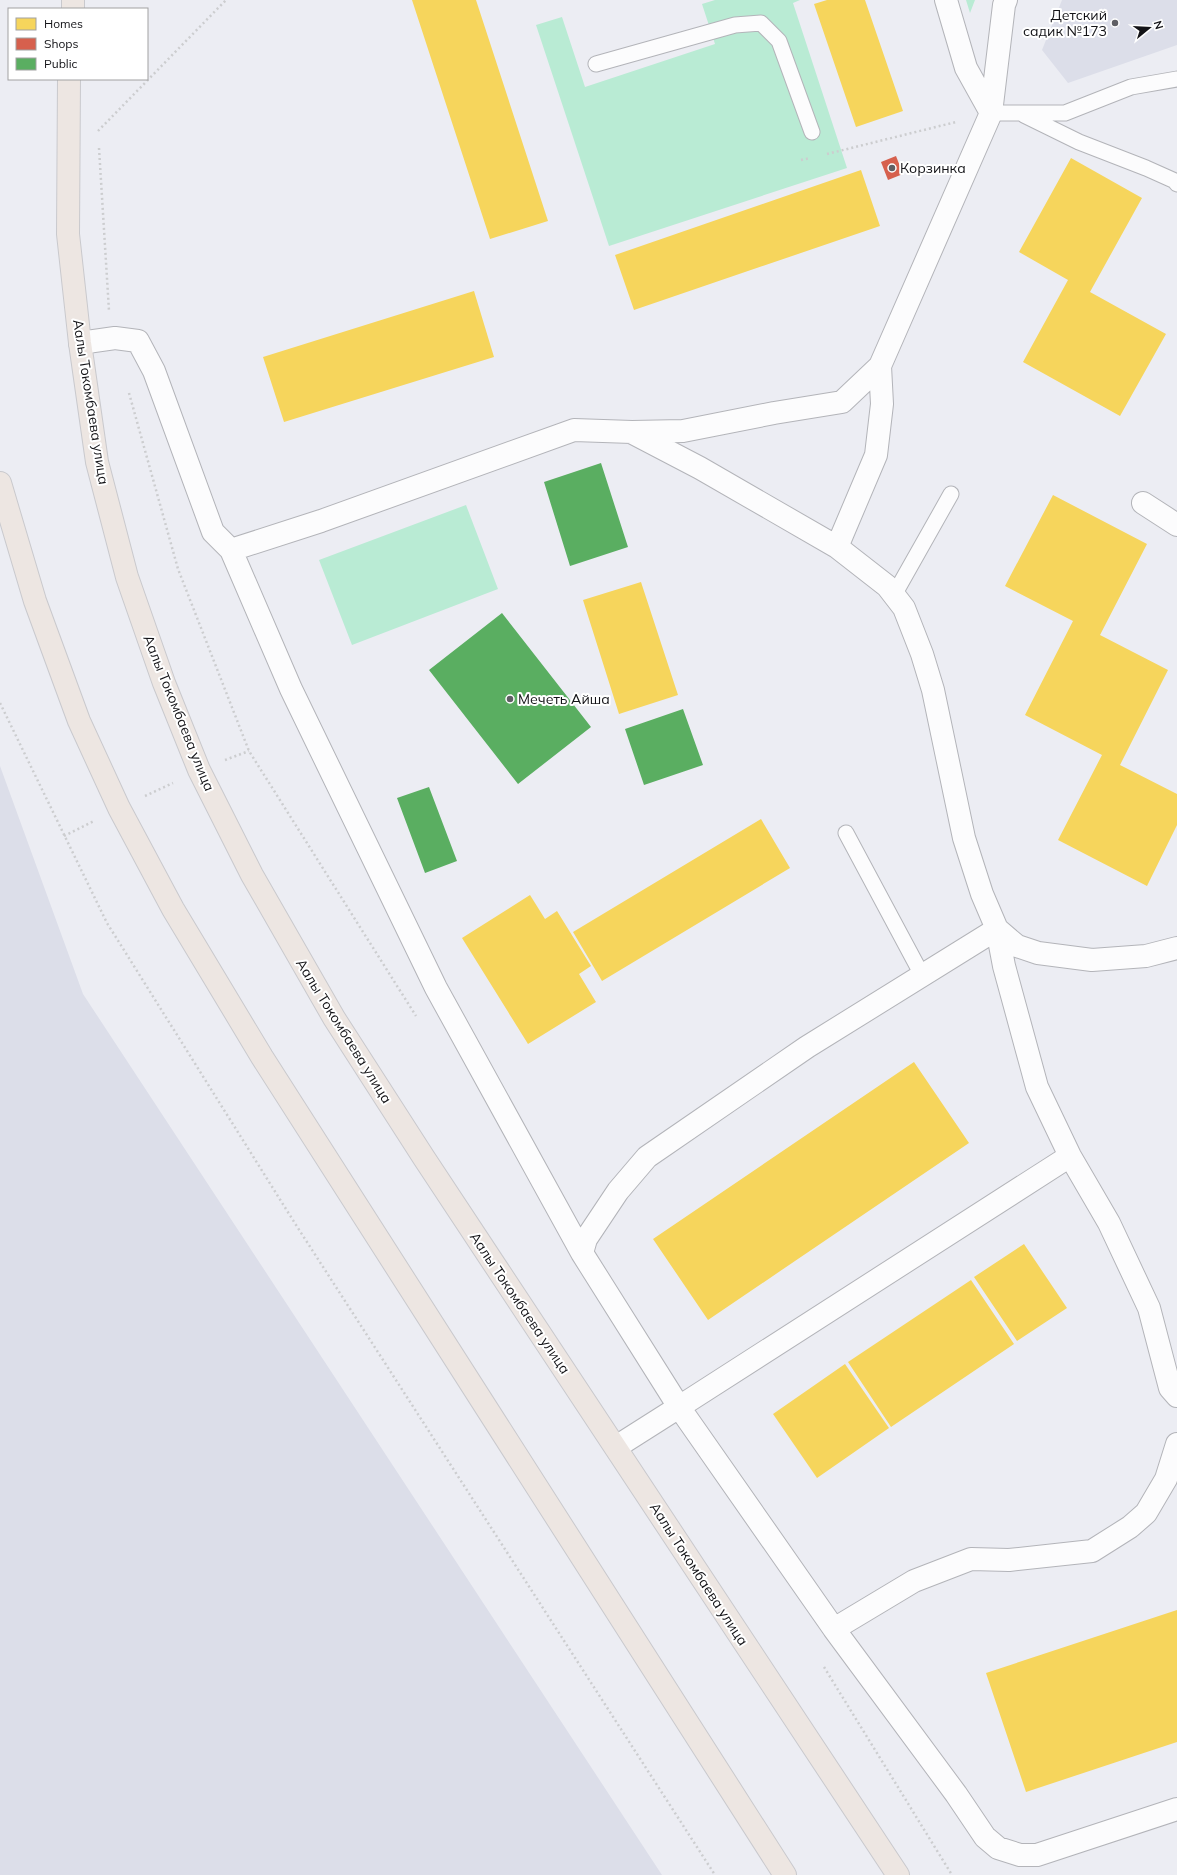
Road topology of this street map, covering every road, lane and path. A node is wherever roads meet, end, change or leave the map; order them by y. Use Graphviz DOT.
graph roads {
  1 [pos="946,0"];
  2 [pos="1006,0"];
  3 [pos="596,64"];
  4 [pos="1177,79"];
  5 [pos="69,80"];
  6 [pos="991,113"];
  7 [pos="1019,113"];
  8 [pos="812,132"];
  9 [pos="824,155"];
  10 [pos="816,156"];
  11 [pos="801,160"];
  12 [pos="1177,184"];
  13 [pos="80,343"];
  14 [pos="880,366"];
  15 [pos="632,432"];
  16 [pos="0,483"];
  17 [pos="951,494"];
  18 [pos="1143,503"];
  19 [pos="1177,525"];
  20 [pos="837,547"];
  21 [pos="231,550"];
  22 [pos="894,595"];
  23 [pos="0,703"];
  24 [pos="249,751"];
  25 [pos="199,770"];
  26 [pos="119,808"];
  27 [pos="846,833"];
  28 [pos="64,836"];
  29 [pos="997,929"];
  30 [pos="1177,948"];
  31 [pos="922,975"];
  32 [pos="1070,1156"];
  33 [pos="582,1253"];
  34 [pos="1177,1396"];
  35 [pos="679,1407"];
  36 [pos="1177,1444"];
  37 [pos="616,1447"];
  38 [pos="834,1629"];
  39 [pos="1177,1809"];
  40 [pos="715,1875"];
  41 [pos="785,1875"];
  42 [pos="898,1875"];
  1 -- 6 [label="street"];
  2 -- 6 [label="street"];
  3 -- 8 [label="lane"];
  4 -- 7 [label="lane"];
  5 -- 13 [label="main road, Аалы Токомбаева улица"];
  6 -- 7 [label="lane"];
  6 -- 9 [label="path"];
  6 -- 14 [label="street"];
  7 -- 12 [label="lane"];
  10 -- 11 [label="path"];
  13 -- 21 [label="street"];
  13 -- 25 [label="main road, Аалы Токомбаева улица"];
  14 -- 15 [label="street"];
  14 -- 20 [label="street"];
  15 -- 20 [label="street"];
  15 -- 21 [label="street"];
  16 -- 26 [label="main road"];
  17 -- 22 [label="lane"];
  18 -- 19 [label="street"];
  20 -- 22 [label="street"];
  21 -- 33 [label="street"];
  22 -- 29 [label="street"];
  23 -- 28 [label="path"];
  24 -- 25 [label="path"];
  25 -- 26 [label="path"];
  25 -- 37 [label="main road, Аалы Токомбаева улица"];
  26 -- 28 [label="path"];
  26 -- 41 [label="main road"];
  27 -- 31 [label="lane"];
  28 -- 40 [label="path"];
  29 -- 30 [label="street"];
  29 -- 31 [label="street"];
  29 -- 32 [label="street"];
  31 -- 33 [label="street"];
  32 -- 34 [label="street"];
  32 -- 35 [label="street"];
  33 -- 35 [label="street"];
  35 -- 37 [label="street"];
  35 -- 38 [label="street"];
  36 -- 38 [label="street"];
  37 -- 42 [label="main road, Аалы Токомбаева улица"];
  38 -- 39 [label="street"];
}
